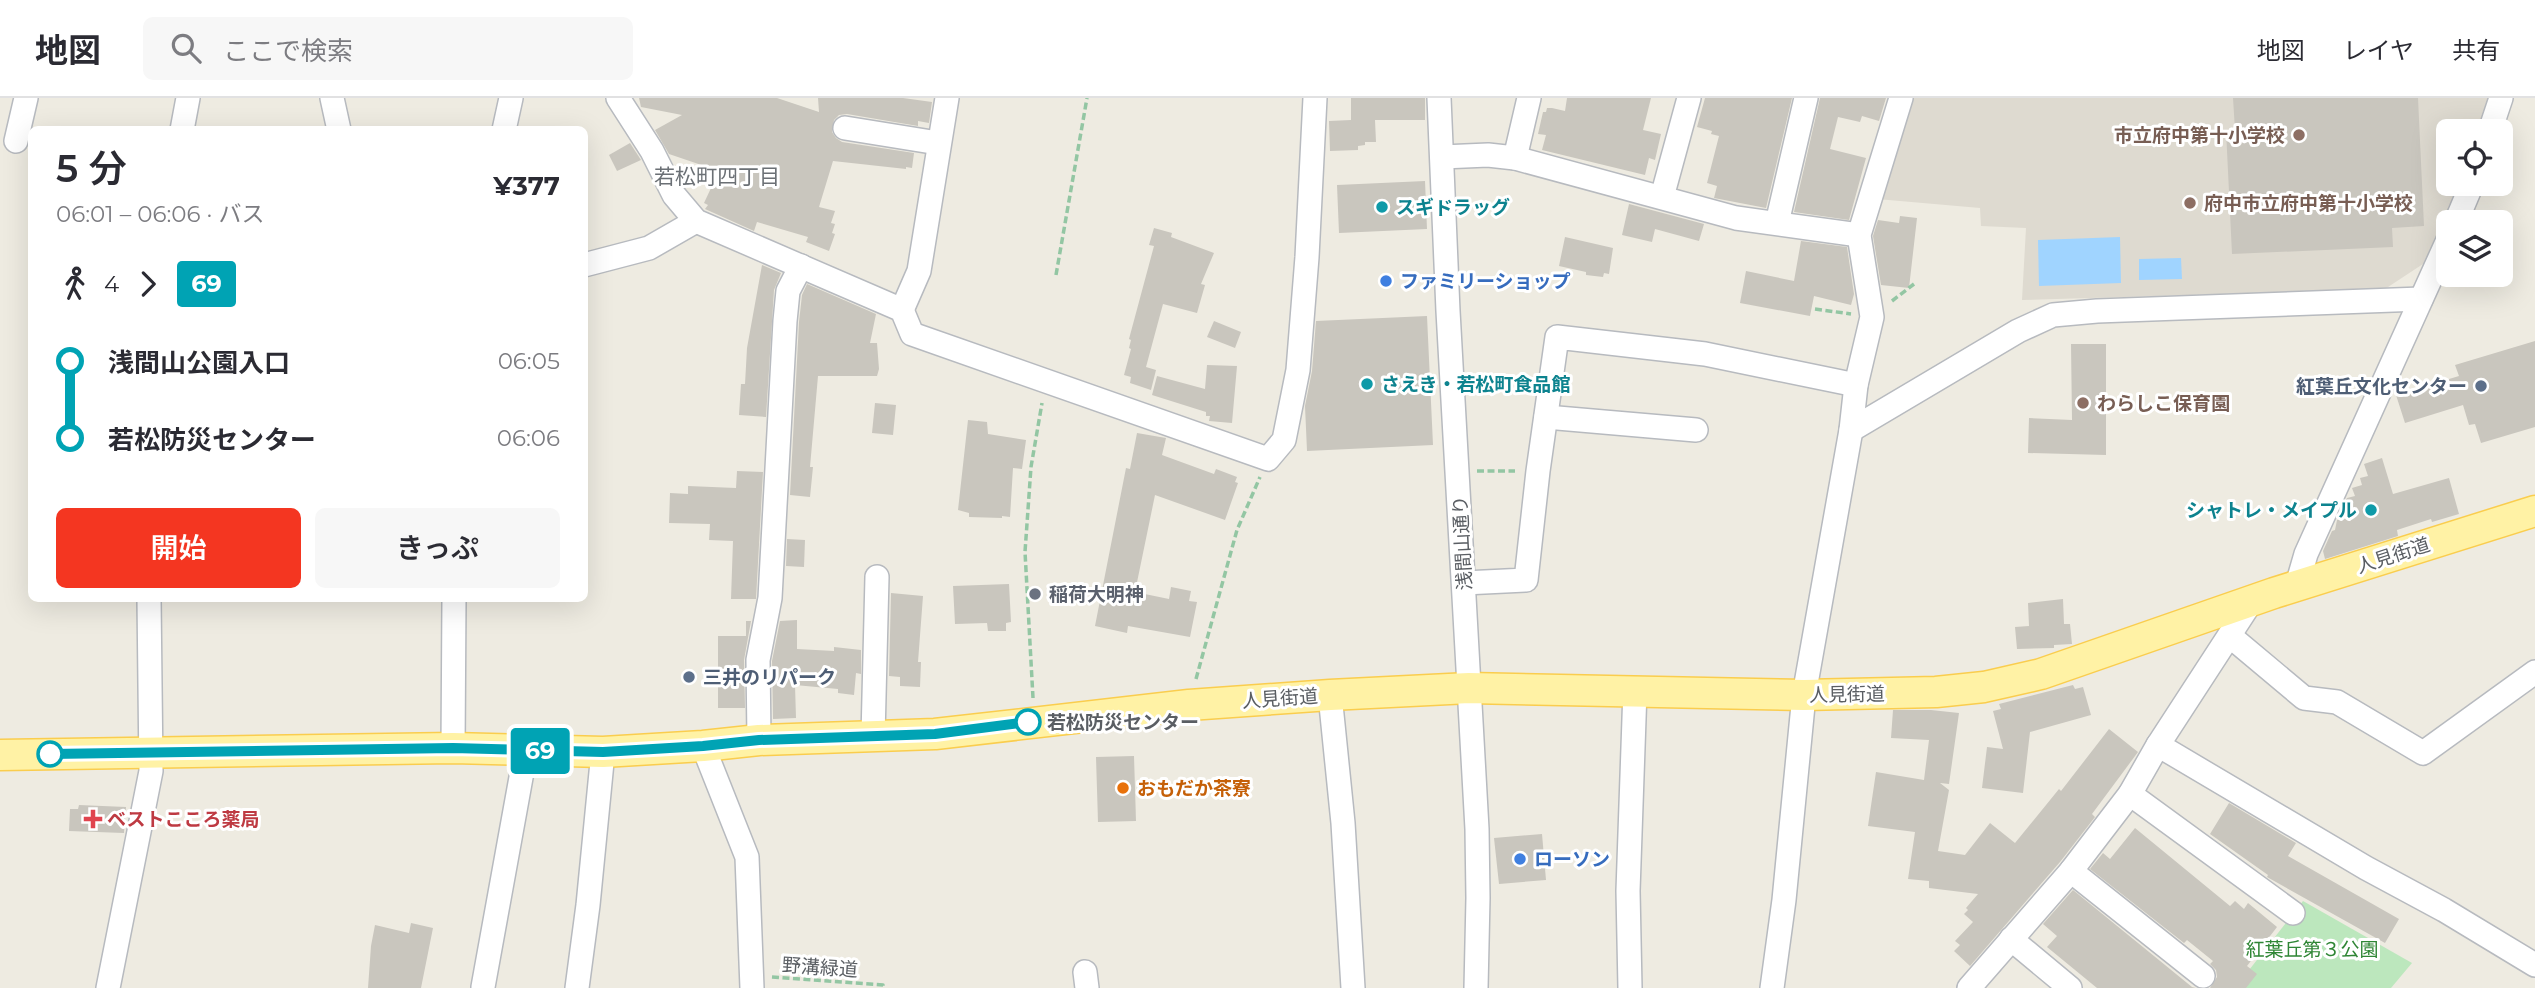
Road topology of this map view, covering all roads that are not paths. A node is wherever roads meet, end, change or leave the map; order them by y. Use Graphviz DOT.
graph roads {
  1 [pos="26,98"];
  2 [pos="332,98"];
  3 [pos="511,98"];
  4 [pos="618,98"];
  5 [pos="947,98"];
  6 [pos="1315,98"];
  7 [pos="1439,98"];
  8 [pos="1529,98"];
  9 [pos="1689,98"];
  10 [pos="1806,98"];
  11 [pos="1901,98"];
  12 [pos="2501,98"];
  13 [pos="2494,119"];
  14 [pos="338,126"];
  15 [pos="505,126"];
  16 [pos="845,128"];
  17 [pos="16,141"];
  18 [pos="938,143"];
  19 [pos="1442,157"];
  20 [pos="1515,158"];
  21 [pos="1662,197"];
  22 [pos="696,221"];
  23 [pos="1777,223"];
  24 [pos="1860,235"];
  25 [pos="588,264"];
  26 [pos="801,266"];
  27 [pos="2436,266"];
  28 [pos="2421,299"];
  29 [pos="902,310"];
  30 [pos="1856,386"];
  31 [pos="1546,417"];
  32 [pos="1696,430"];
  33 [pos="1851,430"];
  34 [pos="2535,511"];
  35 [pos="877,577"];
  36 [pos="1464,583"];
  37 [pos="2297,585"];
  38 [pos="149,602"];
  39 [pos="454,602"];
  40 [pos="2251,602"];
  41 [pos="2230,636"];
  42 [pos="2535,671"];
  43 [pos="1469,688"];
  44 [pos="1634,690"];
  45 [pos="1329,695"];
  46 [pos="1804,695"];
  47 [pos="873,736"];
  48 [pos="759,740"];
  49 [pos="2158,744"];
  50 [pos="703,746"];
  51 [pos="453,748"];
  52 [pos="526,750"];
  53 [pos="603,752"];
  54 [pos="151,753"];
  55 [pos="0,755"];
  56 [pos="2130,794"];
  57 [pos="2071,870"];
  58 [pos="2293,913"];
  59 [pos="2011,939"];
  60 [pos="2535,965"];
  61 [pos="2203,976"];
  62 [pos="753,982"];
  63 [pos="483,987"];
  64 [pos="107,988"];
  65 [pos="577,988"];
  66 [pos="1353,988"];
  67 [pos="1476,988"];
  68 [pos="1630,988"];
  69 [pos="1772,988"];
  70 [pos="1969,988"];
  71 [pos="2070,988"];
  1 -- 17 [label="street"];
  2 -- 14 [label="street"];
  3 -- 15 [label="street"];
  4 -- 22 [label="street"];
  5 -- 18 [label="street"];
  6 -- 29 [label="street"];
  7 -- 19 [label="street, 浅間山通り"];
  8 -- 20 [label="street"];
  9 -- 21 [label="street"];
  10 -- 23 [label="street"];
  11 -- 24 [label="street"];
  12 -- 13 [label="street"];
  16 -- 18 [label="street"];
  18 -- 29 [label="street"];
  19 -- 20 [label="street"];
  19 -- 36 [label="street, 浅間山通り"];
  20 -- 21 [label="street"];
  21 -- 23 [label="street"];
  22 -- 25 [label="street"];
  22 -- 26 [label="street"];
  23 -- 24 [label="street"];
  24 -- 30 [label="street"];
  26 -- 29 [label="street"];
  26 -- 48 [label="street"];
  27 -- 28 [label="street"];
  28 -- 33 [label="street"];
  28 -- 37 [label="street"];
  30 -- 31 [label="street"];
  30 -- 33 [label="street"];
  31 -- 32 [label="street"];
  31 -- 36 [label="street"];
  33 -- 46 [label="street"];
  34 -- 37 [label="main road, 人見街道"];
  35 -- 47 [label="street"];
  36 -- 43 [label="street, 浅間山通り"];
  37 -- 40 [label="main road, 人見街道"];
  38 -- 54 [label="street"];
  39 -- 51 [label="street"];
  40 -- 41 [label="street"];
  40 -- 46 [label="main road, 人見街道"];
  41 -- 42 [label="street"];
  41 -- 49 [label="street"];
  43 -- 44 [label="main road, 人見街道"];
  43 -- 45 [label="main road, 人見街道"];
  43 -- 67 [label="street, 浅間山通り"];
  44 -- 46 [label="main road, 人見街道"];
  44 -- 68 [label="street"];
  45 -- 47 [label="main road, 人見街道"];
  45 -- 66 [label="street"];
  46 -- 69 [label="street"];
  47 -- 48 [label="main road, 人見街道"];
  48 -- 50 [label="main road, 人見街道"];
  49 -- 56 [label="street"];
  49 -- 60 [label="street"];
  50 -- 53 [label="main road, 人見街道"];
  50 -- 62 [label="street"];
  51 -- 52 [label="main road, 人見街道"];
  51 -- 54 [label="main road, 人見街道"];
  52 -- 53 [label="main road, 人見街道"];
  52 -- 63 [label="street"];
  53 -- 65 [label="street"];
  54 -- 55 [label="main road, 人見街道"];
  54 -- 64 [label="street"];
  56 -- 57 [label="street"];
  56 -- 58 [label="street"];
  57 -- 59 [label="street"];
  57 -- 61 [label="street"];
  59 -- 70 [label="street"];
  59 -- 71 [label="street"];
}
